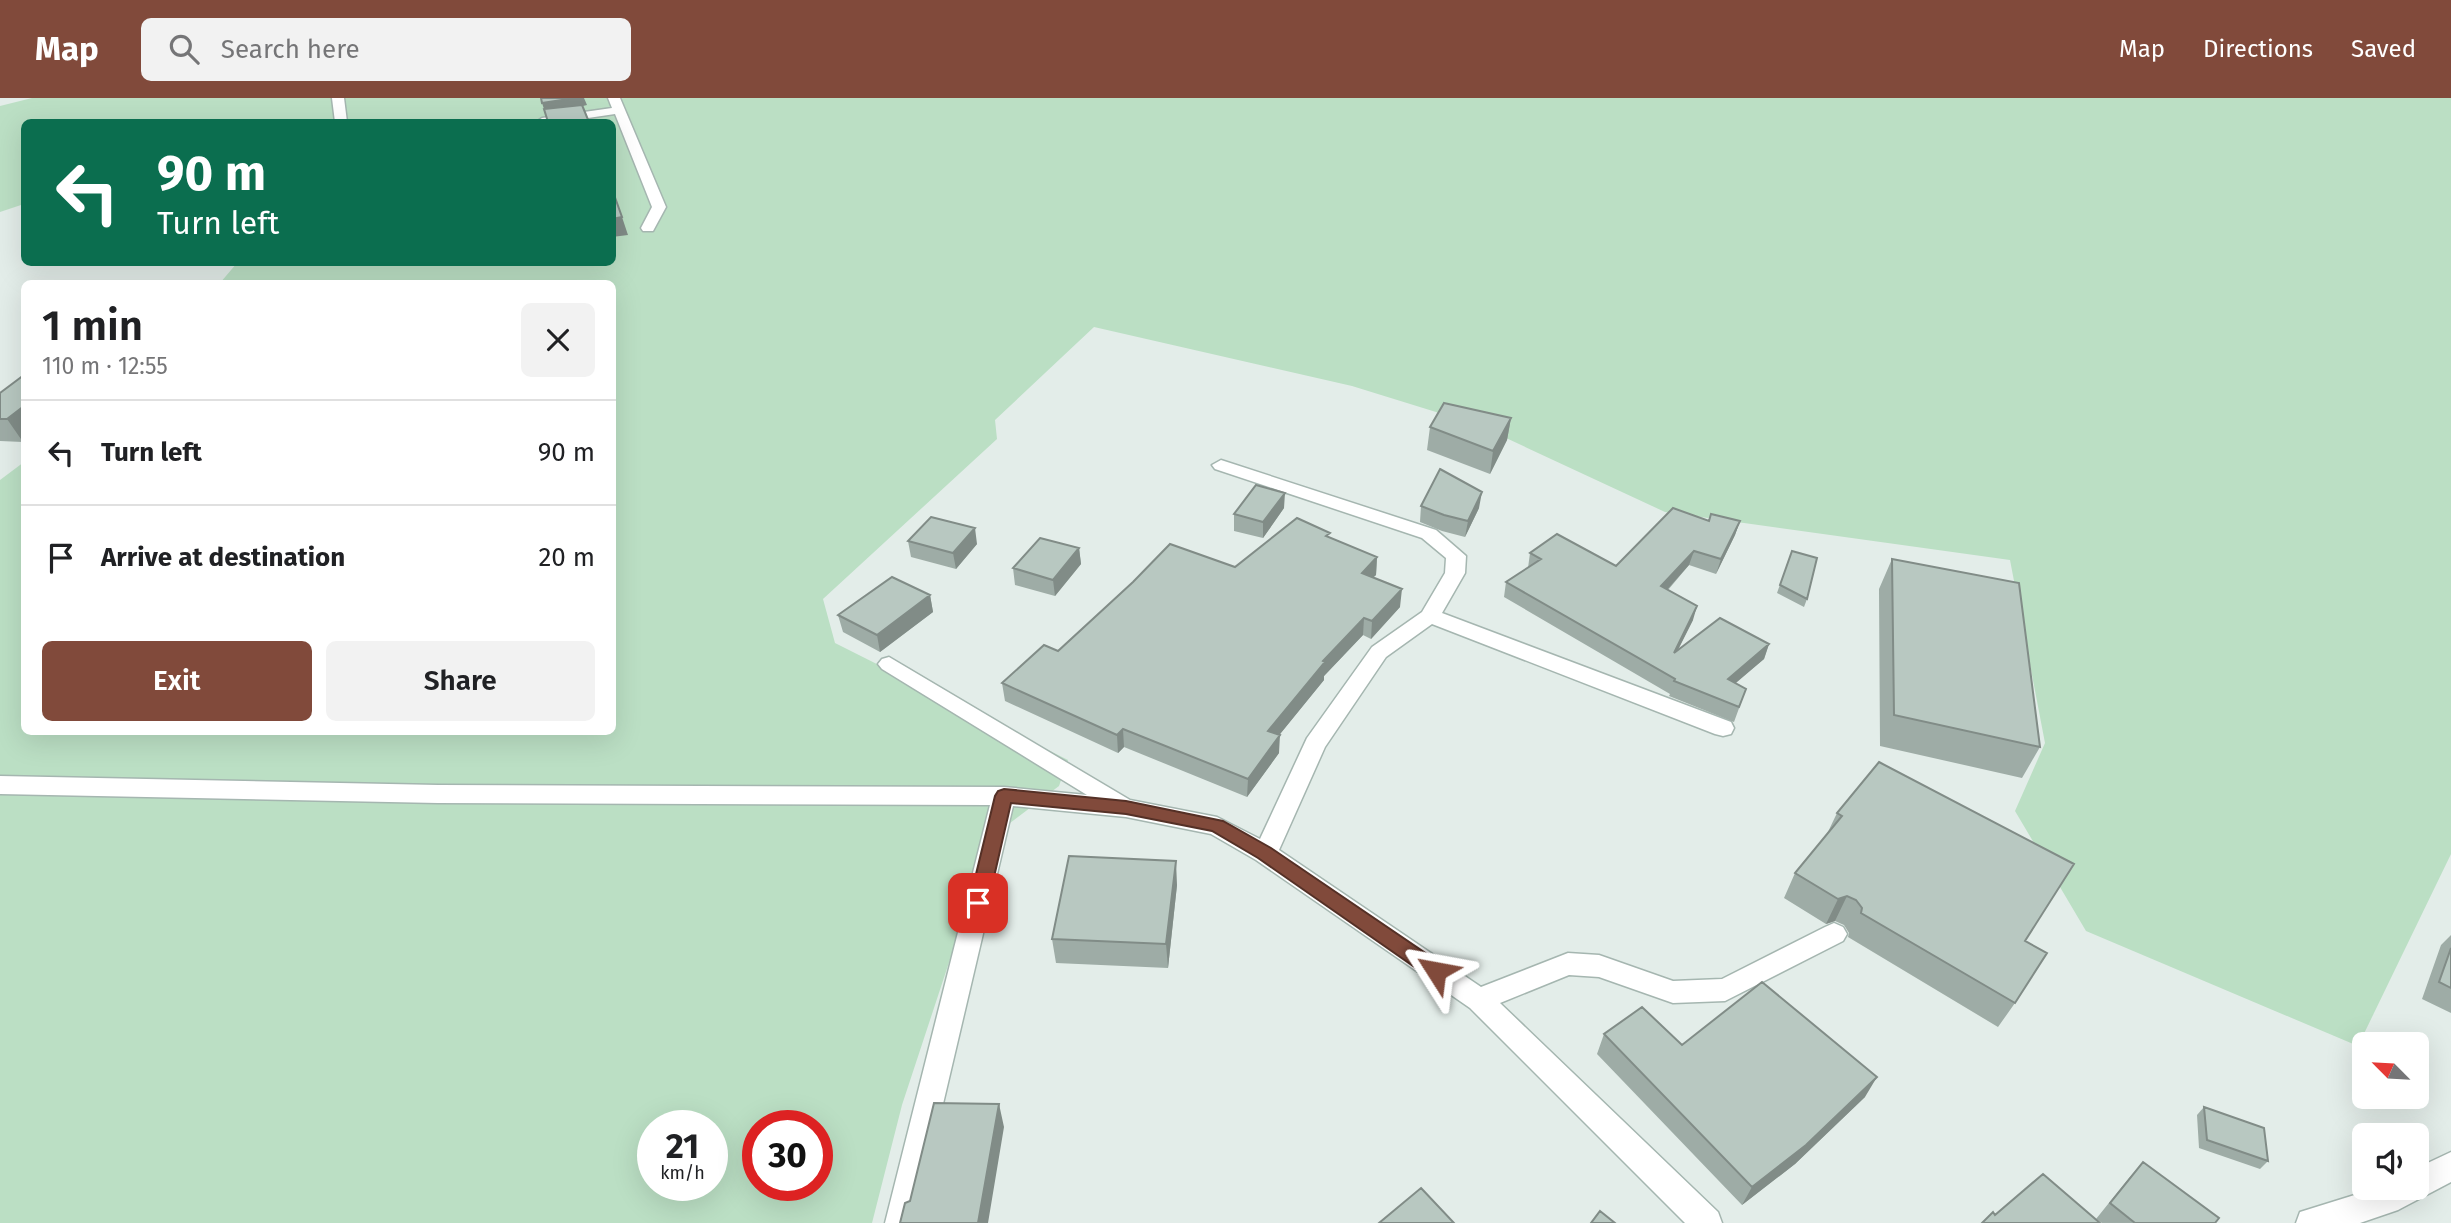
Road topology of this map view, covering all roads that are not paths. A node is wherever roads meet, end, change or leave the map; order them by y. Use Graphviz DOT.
graph roads {
  1 [pos="338,98"];
  2 [pos="617,104"];
  3 [pos="341,119"];
  4 [pos="554,119"];
  5 [pos="648,228"];
  6 [pos="1221,465"];
  7 [pos="1430,616"];
  8 [pos="888,664"];
  9 [pos="1723,728"];
  10 [pos="0,785"];
  11 [pos="1004,796"];
  12 [pos="1126,808"];
  13 [pos="1265,853"];
  14 [pos="1834,934"];
  15 [pos="1479,1000"];
  16 [pos="2451,1166"];
  17 [pos="2429,1178"];
  18 [pos="2387,1200"];
  19 [pos="900,1223"];
  20 [pos="1707,1223"];
  21 [pos="2311,1223"];
  1 -- 3 [label="street"];
  2 -- 4 [label="street"];
  2 -- 5 [label="street"];
  6 -- 7 [label="street"];
  7 -- 9 [label="street"];
  7 -- 13 [label="street"];
  8 -- 12 [label="street"];
  10 -- 11 [label="street"];
  11 -- 12 [label="street"];
  11 -- 19 [label="street"];
  12 -- 13 [label="street"];
  13 -- 15 [label="street"];
  14 -- 15 [label="street"];
  15 -- 20 [label="street"];
  16 -- 17 [label="street"];
  18 -- 21 [label="street"];
}
